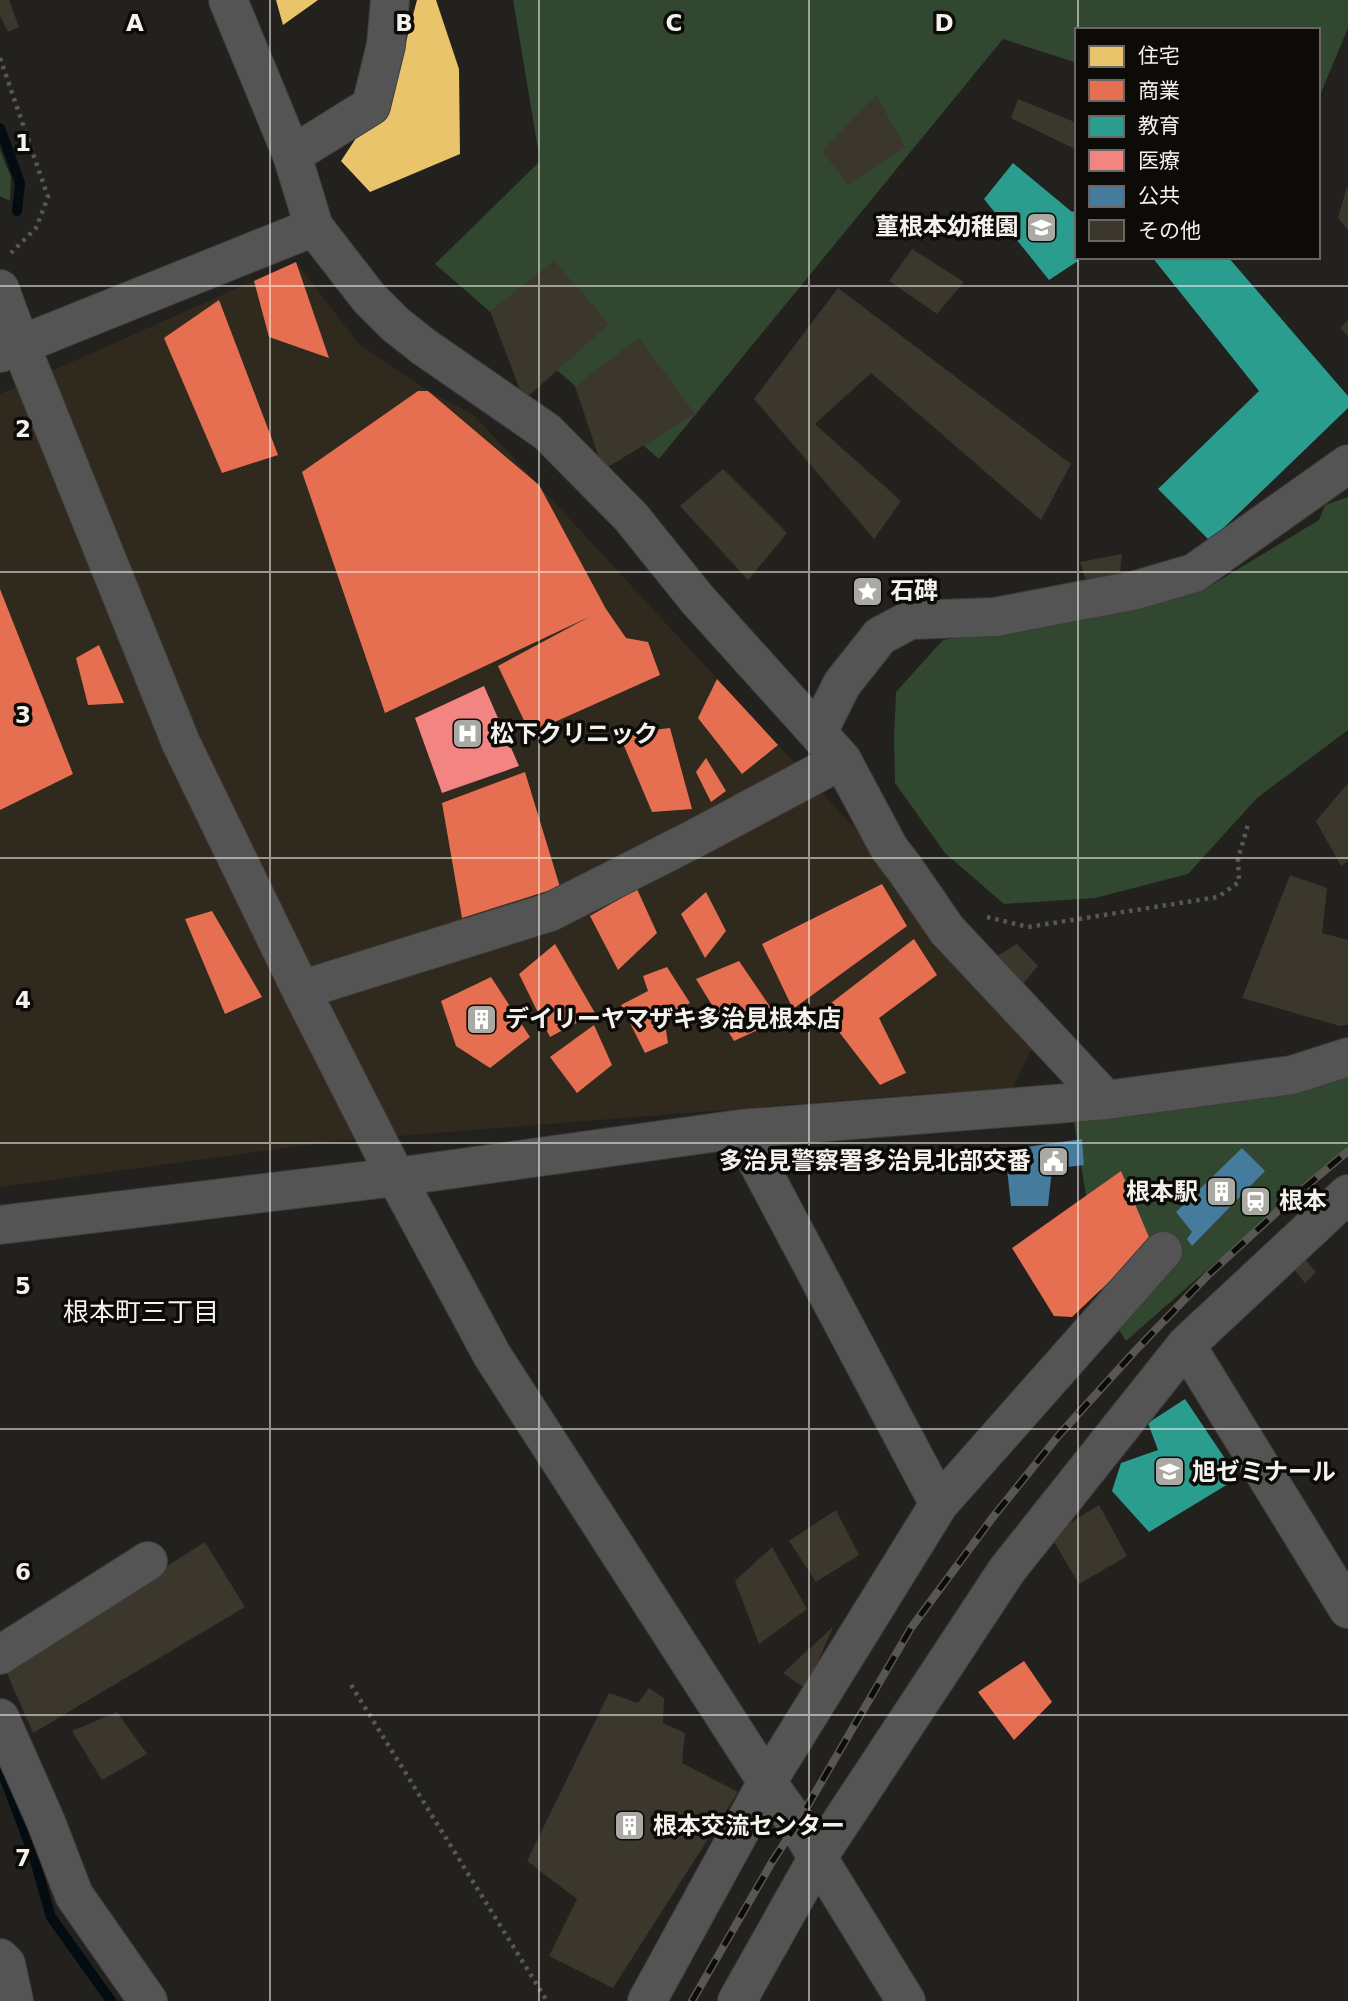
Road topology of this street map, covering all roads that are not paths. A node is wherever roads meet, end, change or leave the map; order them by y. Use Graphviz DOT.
graph roads {
  1 [pos="228,0"];
  2 [pos="390,0"];
  3 [pos="292,155"];
  4 [pos="314,227"];
  5 [pos="5,272"];
  6 [pos="10,349"];
  7 [pos="1348,464"];
  8 [pos="818,732"];
  9 [pos="842,760"];
  10 [pos="302,990"];
  11 [pos="1348,1057"];
  12 [pos="1105,1100"];
  13 [pos="740,1129"];
  14 [pos="396,1177"];
  15 [pos="1348,1194"];
  16 [pos="0,1225"];
  17 [pos="1163,1251"];
  18 [pos="1186,1345"];
  19 [pos="939,1504"];
  20 [pos="148,1561"];
  21 [pos="1348,1609"];
  22 [pos="0,1655"];
  23 [pos="0,1717"];
  24 [pos="767,1782"];
  25 [pos="818,1857"];
  26 [pos="0,1958"];
  27 [pos="14,2001"];
  28 [pos="148,2001"];
  29 [pos="647,2001"];
  30 [pos="737,2001"];
  31 [pos="906,2001"];
  1 -- 3 [label="street"];
  2 -- 3 [label="street"];
  3 -- 4 [label="street"];
  4 -- 6 [label="street"];
  4 -- 8 [label="street"];
  5 -- 6 [label="street"];
  6 -- 10 [label="street"];
  7 -- 8 [label="street"];
  8 -- 9 [label="street"];
  9 -- 10 [label="street"];
  9 -- 12 [label="street"];
  10 -- 14 [label="street"];
  11 -- 12 [label="street"];
  12 -- 13 [label="street"];
  13 -- 14 [label="street"];
  13 -- 19 [label="street"];
  14 -- 16 [label="street"];
  14 -- 24 [label="street"];
  15 -- 18 [label="street"];
  17 -- 19 [label="street"];
  18 -- 21 [label="street"];
  18 -- 25 [label="street"];
  19 -- 24 [label="street"];
  20 -- 22 [label="street"];
  23 -- 28 [label="street"];
  24 -- 25 [label="street"];
  24 -- 29 [label="street"];
  25 -- 30 [label="street"];
  25 -- 31 [label="street"];
  26 -- 27 [label="street"];
}
